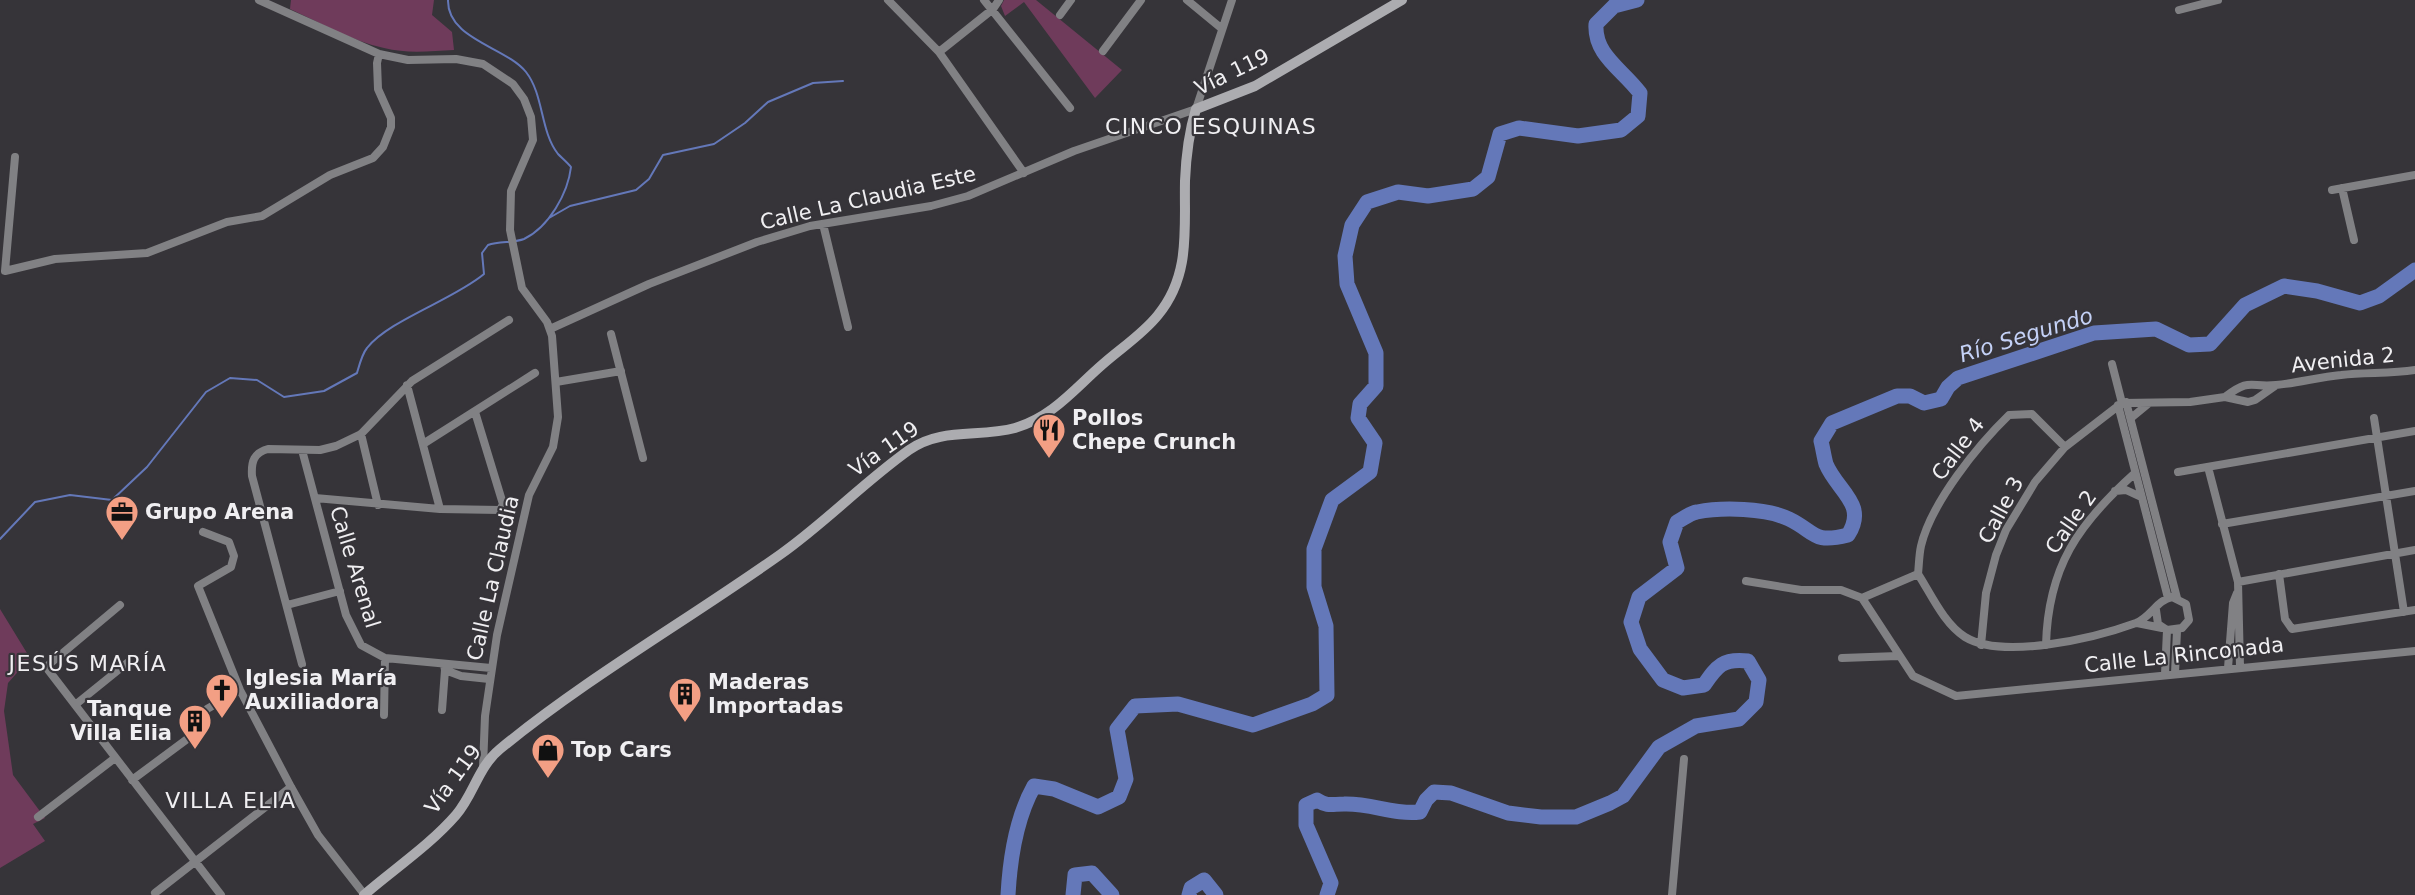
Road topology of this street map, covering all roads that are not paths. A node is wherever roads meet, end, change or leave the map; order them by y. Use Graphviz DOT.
graph roads {
  1 [pos="259,0"];
  2 [pos="284,0"];
  3 [pos="888,0"];
  4 [pos="984,0"];
  5 [pos="999,0"];
  6 [pos="1071,0"];
  7 [pos="1141,0"];
  8 [pos="1187,0"];
  9 [pos="1232,0"];
  10 [pos="1402,0"];
  11 [pos="2218,0"];
  12 [pos="993,9"];
  13 [pos="279,10"];
  14 [pos="2179,10"];
  15 [pos="1060,15"];
  16 [pos="1221,28"];
  17 [pos="1103,51"];
  18 [pos="939,52"];
  19 [pos="379,54"];
  20 [pos="1070,108"];
  21 [pos="1196,109"];
  22 [pos="15,157"];
  23 [pos="1024,172"];
  24 [pos="2415,175"];
  25 [pos="2343,188"];
  26 [pos="2332,190"];
  27 [pos="823,224"];
  28 [pos="2354,240"];
  29 [pos="509,320"];
  30 [pos="848,327"];
  31 [pos="550,329"];
  32 [pos="611,334"];
  33 [pos="2112,364"];
  34 [pos="2415,370"];
  35 [pos="621,371"];
  36 [pos="535,373"];
  37 [pos="556,382"];
  38 [pos="407,385"];
  39 [pos="2275,386"];
  40 [pos="2225,397"];
  41 [pos="2155,402"];
  42 [pos="2122,404"];
  43 [pos="475,412"];
  44 [pos="2131,418"];
  45 [pos="2374,418"];
  46 [pos="2102,419"];
  47 [pos="2122,421"];
  48 [pos="2415,431"];
  49 [pos="360,434"];
  50 [pos="2377,438"];
  51 [pos="423,444"];
  52 [pos="2065,447"];
  53 [pos="302,450"];
  54 [pos="643,458"];
  55 [pos="2208,467"];
  56 [pos="2178,472"];
  57 [pos="2135,473"];
  58 [pos="2115,490"];
  59 [pos="2415,491"];
  60 [pos="2141,497"];
  61 [pos="2386,497"];
  62 [pos="315,498"];
  63 [pos="378,505"];
  64 [pos="440,509"];
  65 [pos="2222,524"];
  66 [pos="203,532"];
  67 [pos="2415,550"];
  68 [pos="2395,554"];
  69 [pos="1918,574"];
  70 [pos="2279,574"];
  71 [pos="1746,581"];
  72 [pos="2238,582"];
  73 [pos="339,591"];
  74 [pos="2238,591"];
  75 [pos="1862,598"];
  76 [pos="2168,598"];
  77 [pos="2177,598"];
  78 [pos="120,605"];
  79 [pos="287,605"];
  80 [pos="2156,610"];
  81 [pos="2415,610"];
  82 [pos="2404,612"];
  83 [pos="2137,622"];
  84 [pos="2165,629"];
  85 [pos="2177,631"];
  86 [pos="1981,645"];
  87 [pos="2046,645"];
  88 [pos="2415,651"];
  89 [pos="1898,656"];
  90 [pos="385,658"];
  91 [pos="1842,658"];
  92 [pos="127,663"];
  93 [pos="302,664"];
  94 [pos="444,667"];
  95 [pos="2240,667"];
  96 [pos="490,668"];
  97 [pos="2228,668"];
  98 [pos="2175,673"];
  99 [pos="2165,674"];
  100 [pos="489,679"];
  101 [pos="240,690"];
  102 [pos="75,705"];
  103 [pos="442,710"];
  104 [pos="384,715"];
  105 [pos="115,758"];
  106 [pos="1684,759"];
  107 [pos="483,767"];
  108 [pos="132,780"];
  109 [pos="291,787"];
  110 [pos="38,817"];
  111 [pos="196,862"];
  112 [pos="155,892"];
  113 [pos="221,895"];
  114 [pos="364,895"];
  115 [pos="1672,895"];
  1 -- 13 [label="street, Calle La Claudia"];
  2 -- 13 [label="street"];
  3 -- 18 [label="street"];
  4 -- 12 [label="street"];
  5 -- 12 [label="street"];
  6 -- 15 [label="street"];
  7 -- 17 [label="street"];
  8 -- 16 [label="street"];
  9 -- 16 [label="street"];
  10 -- 21 [label="main road, Vía 119"];
  11 -- 14 [label="street"];
  12 -- 18 [label="street"];
  12 -- 20 [label="street"];
  13 -- 19 [label="street, Calle La Claudia"];
  16 -- 21 [label="street"];
  18 -- 23 [label="street"];
  19 -- 22 [label="street"];
  19 -- 31 [label="street, Calle La Claudia"];
  21 -- 23 [label="street, Calle La Claudia Este"];
  21 -- 107 [label="main road, Vía 119"];
  23 -- 27 [label="street, Calle La Claudia Este"];
  24 -- 25 [label="street"];
  25 -- 26 [label="street"];
  25 -- 28 [label="street"];
  27 -- 30 [label="street"];
  27 -- 31 [label="street, Calle La Claudia Este"];
  29 -- 38 [label="street"];
  31 -- 37 [label="street, Calle La Claudia"];
  32 -- 35 [label="street"];
  33 -- 42 [label="street"];
  34 -- 39 [label="street, Avenida 2"];
  35 -- 37 [label="street"];
  35 -- 54 [label="street"];
  36 -- 43 [label="street"];
  37 -- 96 [label="street, Calle La Claudia"];
  38 -- 49 [label="street"];
  38 -- 51 [label="street"];
  39 -- 40 [label="street, Avenida 2"];
  39 -- 40 [label="street, Avenida 2"];
  40 -- 41 [label="street, Avenida 2"];
  41 -- 42 [label="street, Avenida 2"];
  41 -- 44 [label="street"];
  42 -- 44 [label="street"];
  42 -- 46 [label="street, Calle 3"];
  42 -- 47 [label="street"];
  43 -- 51 [label="street"];
  43 -- 64 [label="street"];
  44 -- 77 [label="street"];
  45 -- 50 [label="street"];
  46 -- 47 [label="street"];
  46 -- 52 [label="street, Calle 3"];
  47 -- 57 [label="street"];
  48 -- 50 [label="street"];
  49 -- 53 [label="street"];
  49 -- 63 [label="street"];
  50 -- 55 [label="street"];
  50 -- 61 [label="street"];
  51 -- 64 [label="street"];
  52 -- 69 [label="street, Calle 4"];
  52 -- 86 [label="street, Calle 3"];
  53 -- 62 [label="street, Calle Arenal"];
  53 -- 79 [label="street"];
  55 -- 56 [label="street"];
  55 -- 65 [label="street"];
  57 -- 58 [label="street, Calle 2"];
  57 -- 60 [label="street"];
  58 -- 60 [label="street, Calle 2"];
  58 -- 87 [label="street, Calle 2"];
  59 -- 61 [label="street"];
  60 -- 76 [label="street"];
  61 -- 65 [label="street"];
  61 -- 68 [label="street"];
  62 -- 63 [label="street"];
  62 -- 73 [label="street, Calle Arenal"];
  63 -- 64 [label="street"];
  65 -- 72 [label="street"];
  66 -- 101 [label="street"];
  67 -- 68 [label="street"];
  68 -- 70 [label="street"];
  68 -- 82 [label="street"];
  69 -- 75 [label="street"];
  69 -- 86 [label="street"];
  70 -- 72 [label="street"];
  70 -- 82 [label="street"];
  71 -- 75 [label="street"];
  72 -- 74 [label="street"];
  73 -- 79 [label="street"];
  73 -- 90 [label="street, Calle Arenal"];
  74 -- 95 [label="street"];
  74 -- 97 [label="street"];
  75 -- 89 [label="street"];
  76 -- 77 [label="street"];
  76 -- 80 [label="street"];
  77 -- 85 [label="street"];
  78 -- 102 [label="street"];
  79 -- 93 [label="street"];
  80 -- 83 [label="street"];
  80 -- 84 [label="street"];
  81 -- 82 [label="street"];
  83 -- 84 [label="street"];
  83 -- 87 [label="street"];
  84 -- 85 [label="street"];
  84 -- 99 [label="street"];
  85 -- 98 [label="street"];
  86 -- 87 [label="street"];
  88 -- 95 [label="street, Calle La Rinconada"];
  89 -- 91 [label="street"];
  89 -- 99 [label="street, Calle La Rinconada"];
  90 -- 94 [label="street, Calle Arenal"];
  90 -- 104 [label="street"];
  92 -- 102 [label="street"];
  94 -- 96 [label="street, Calle Arenal"];
  94 -- 100 [label="street, Calle Arenal"];
  94 -- 103 [label="street"];
  95 -- 97 [label="street, Calle La Rinconada"];
  96 -- 100 [label="street, Calle La Claudia"];
  97 -- 98 [label="street, Calle La Rinconada"];
  98 -- 99 [label="street, Calle La Rinconada"];
  100 -- 107 [label="street, Calle La Claudia"];
  101 -- 108 [label="street"];
  101 -- 109 [label="street"];
  102 -- 105 [label="street"];
  105 -- 108 [label="street"];
  105 -- 110 [label="street"];
  106 -- 115 [label="street"];
  107 -- 114 [label="main road, Vía 119"];
  108 -- 111 [label="street"];
  109 -- 111 [label="street"];
  109 -- 114 [label="street"];
  111 -- 112 [label="street"];
  111 -- 113 [label="street"];
}
